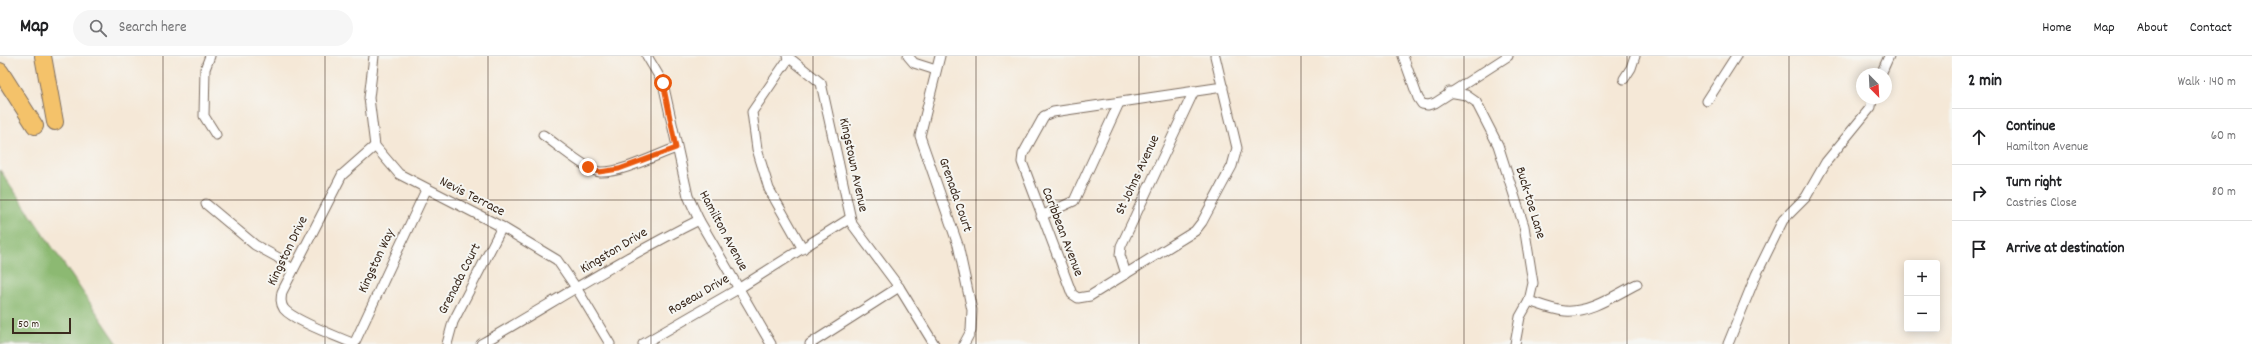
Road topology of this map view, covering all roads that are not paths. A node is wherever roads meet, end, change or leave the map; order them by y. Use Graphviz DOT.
graph roads {
  1 [pos="43,56"];
  2 [pos="210,56"];
  3 [pos="374,56"];
  4 [pos="647,56"];
  5 [pos="908,56"];
  6 [pos="940,56"];
  7 [pos="1215,56"];
  8 [pos="1403,56"];
  9 [pos="1508,56"];
  10 [pos="1635,56"];
  11 [pos="1736,56"];
  12 [pos="1889,56"];
  13 [pos="788,57"];
  14 [pos="1884,68"];
  15 [pos="0,70"];
  16 [pos="936,70"];
  17 [pos="1624,79"];
  18 [pos="1223,87"];
  19 [pos="1194,91"];
  20 [pos="1449,92"];
  21 [pos="1707,101"];
  22 [pos="1119,103"];
  23 [pos="1871,104"];
  24 [pos="56,122"];
  25 [pos="36,126"];
  26 [pos="216,135"];
  27 [pos="543,135"];
  28 [pos="375,146"];
  29 [pos="676,148"];
  30 [pos="426,190"];
  31 [pos="206,204"];
  32 [pos="1041,216"];
  33 [pos="849,219"];
  34 [pos="699,220"];
  35 [pos="502,227"];
  36 [pos="803,249"];
  37 [pos="293,270"];
  38 [pos="1126,274"];
  39 [pos="1637,284"];
  40 [pos="899,287"];
  41 [pos="577,289"];
  42 [pos="738,289"];
  43 [pos="1529,301"];
  44 [pos="354,344"];
  45 [pos="447,344"];
  46 [pos="481,344"];
  47 [pos="610,344"];
  48 [pos="643,344"];
  49 [pos="771,344"];
  50 [pos="810,344"];
  51 [pos="934,344"];
  52 [pos="964,344"];
  53 [pos="1515,344"];
  54 [pos="1728,344"];
  1 -- 24 [label="highway"];
  2 -- 26 [label="street"];
  3 -- 28 [label="street"];
  4 -- 29 [label="street, Hamilton Avenue"];
  5 -- 16 [label="street"];
  6 -- 16 [label="street, Grenada Court"];
  7 -- 18 [label="street, Caribbean Avenue"];
  8 -- 20 [label="street"];
  9 -- 20 [label="street"];
  10 -- 17 [label="street"];
  11 -- 21 [label="street"];
  12 -- 14 [label="street"];
  13 -- 33 [label="street, Kingstown Avenue"];
  13 -- 36 [label="street"];
  15 -- 25 [label="highway"];
  16 -- 52 [label="street, Grenada Court"];
  18 -- 19 [label="street, Caribbean Avenue"];
  18 -- 38 [label="street, Caribbean Avenue"];
  19 -- 22 [label="street, Caribbean Avenue"];
  19 -- 38 [label="street, St Johns Avenue"];
  20 -- 43 [label="street, Buck-toe Lane"];
  22 -- 32 [label="street"];
  22 -- 32 [label="street, Caribbean Avenue"];
  23 -- 54 [label="street"];
  27 -- 29 [label="street"];
  28 -- 30 [label="street, Nevis Terrace"];
  28 -- 37 [label="street, Kingston Drive"];
  29 -- 34 [label="street, Hamilton Avenue"];
  30 -- 35 [label="street, Nevis Terrace"];
  30 -- 44 [label="street, Kingston Way"];
  31 -- 37 [label="street"];
  32 -- 38 [label="street, Caribbean Avenue"];
  33 -- 36 [label="street, Roseau Drive"];
  33 -- 40 [label="street, Kingstown Avenue"];
  34 -- 41 [label="street, Kingston Drive"];
  34 -- 42 [label="street, Hamilton Avenue"];
  35 -- 41 [label="street, Nevis Terrace"];
  35 -- 45 [label="street, Grenada Court"];
  36 -- 42 [label="street, Roseau Drive"];
  37 -- 44 [label="street, Kingston Drive"];
  39 -- 43 [label="street"];
  40 -- 50 [label="street"];
  40 -- 51 [label="street, Kingstown Avenue"];
  41 -- 46 [label="street, Kingston Drive"];
  41 -- 47 [label="street, Nevis Terrace"];
  42 -- 48 [label="street, Roseau Drive"];
  42 -- 49 [label="street, Hamilton Avenue"];
  43 -- 53 [label="street, Buck-toe Lane"];
}
